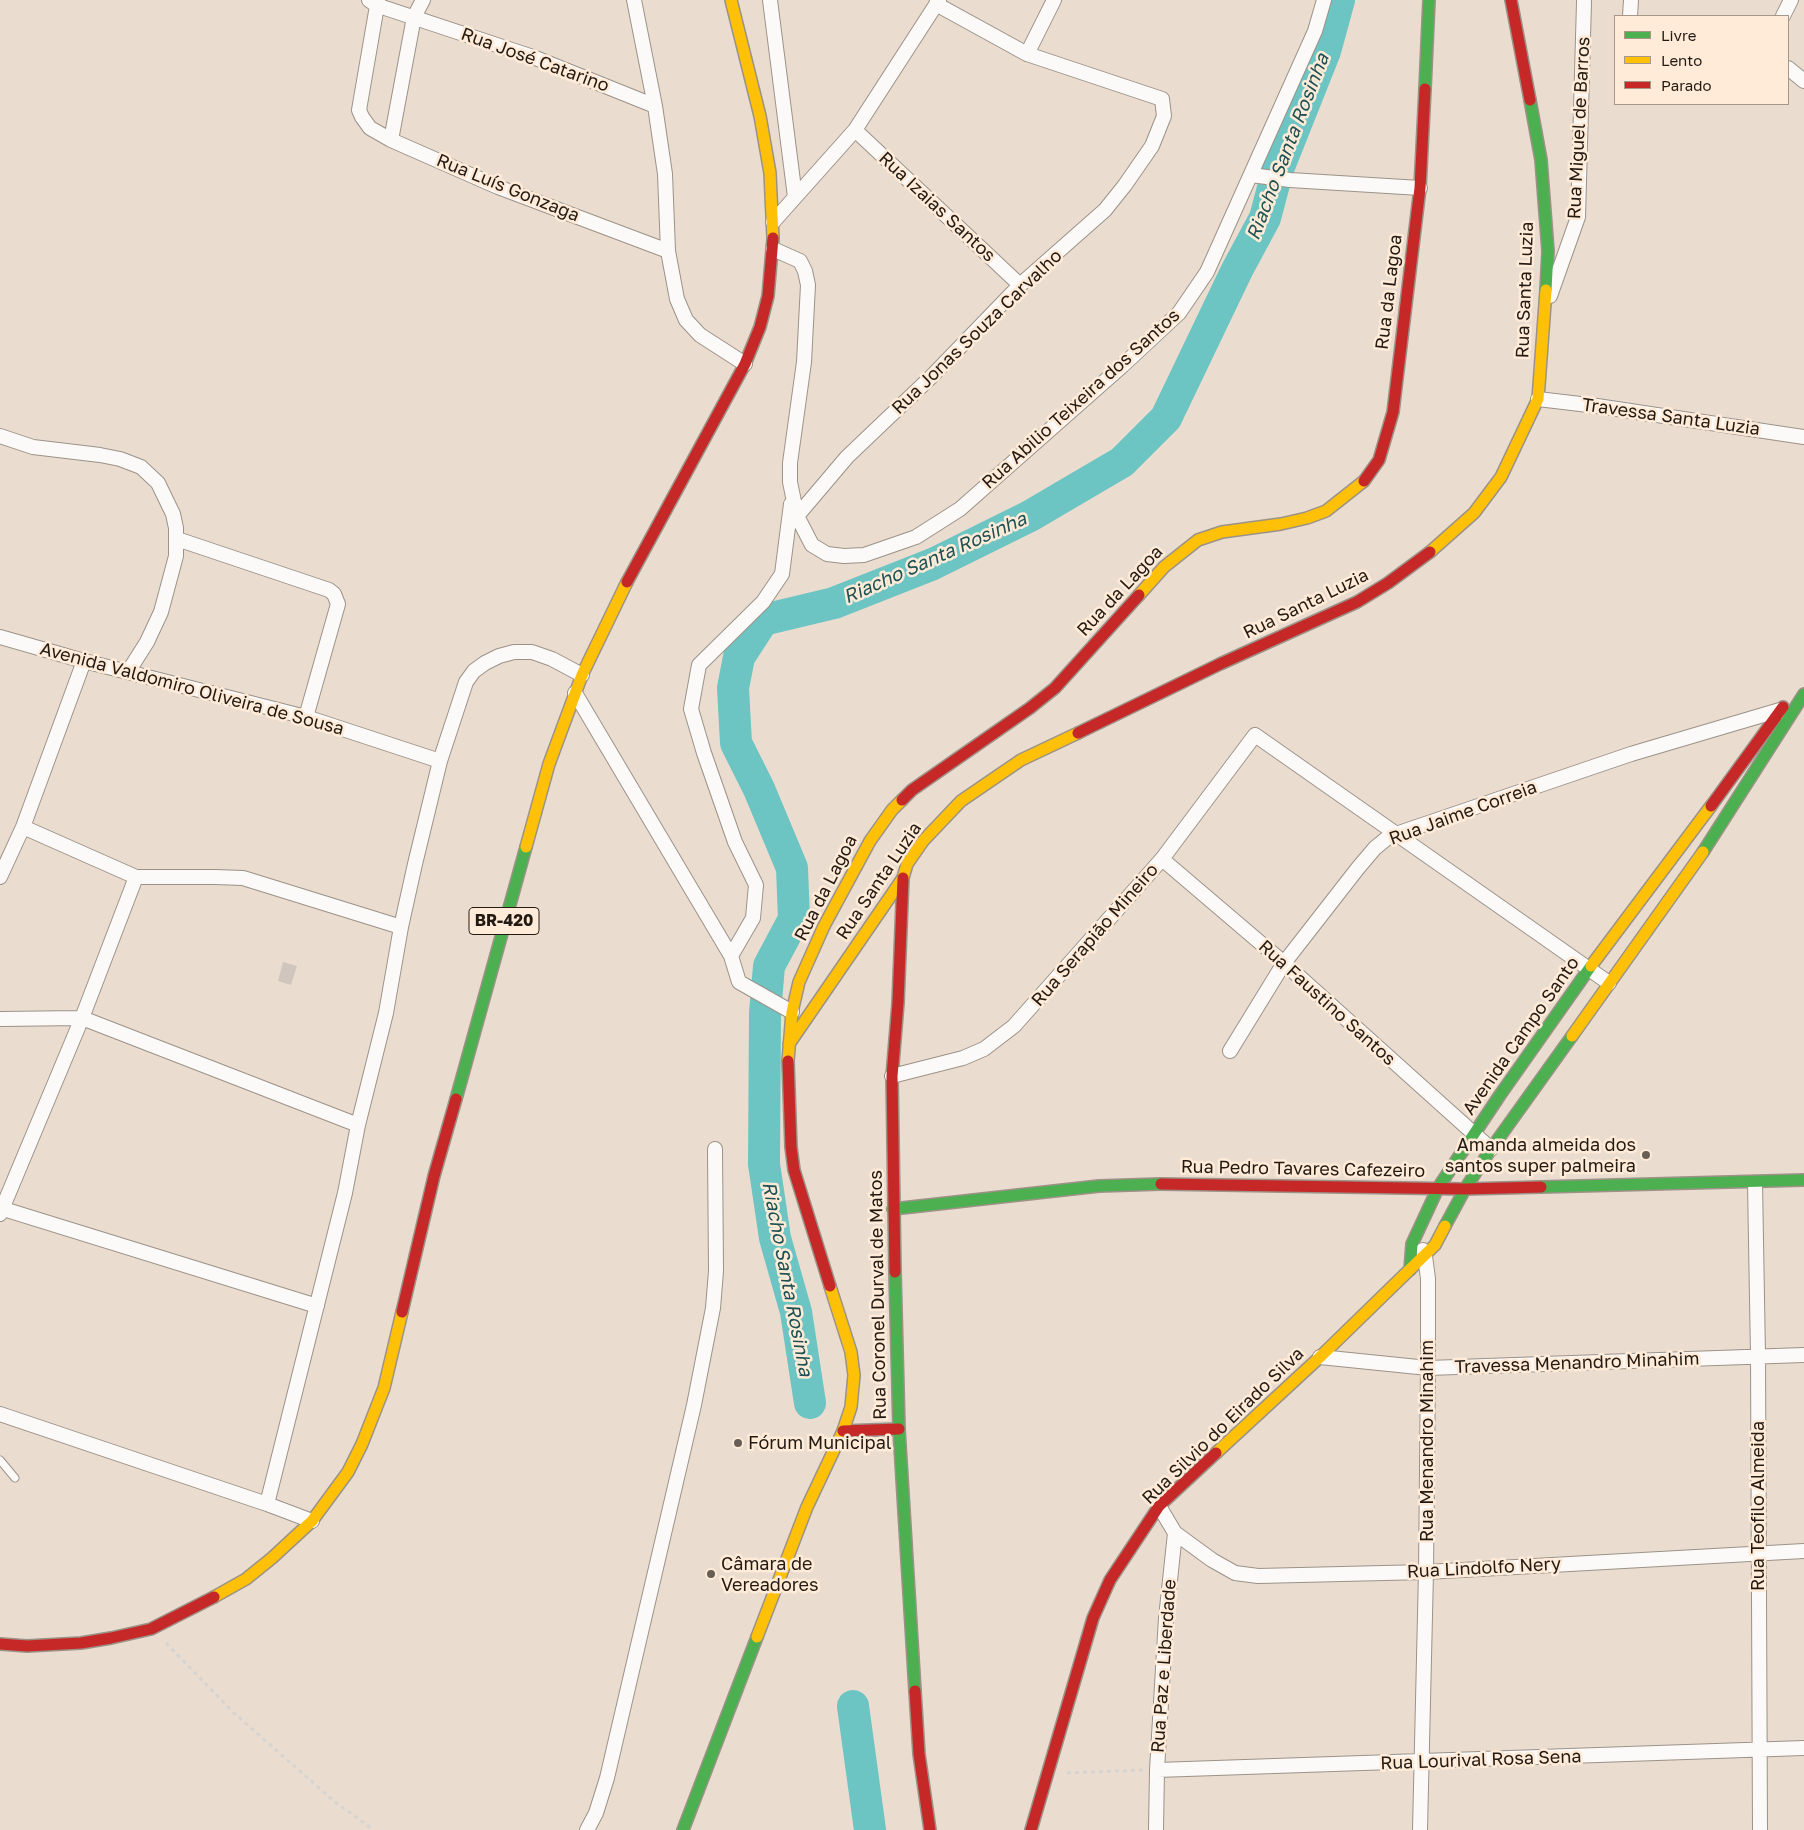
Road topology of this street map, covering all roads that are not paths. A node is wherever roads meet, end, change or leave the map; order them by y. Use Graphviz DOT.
graph roads {
  1 [pos="423,0"];
  2 [pos="634,0"];
  3 [pos="731,0"];
  4 [pos="771,0"];
  5 [pos="1054,0"];
  6 [pos="1324,0"];
  7 [pos="1429,0"];
  8 [pos="1511,0"];
  9 [pos="1631,0"];
  10 [pos="1791,0"];
  11 [pos="1585,1"];
  12 [pos="374,2"];
  13 [pos="937,2"];
  14 [pos="1630,15"];
  15 [pos="1784,15"];
  16 [pos="414,17"];
  17 [pos="1027,54"];
  18 [pos="1789,69"];
  19 [pos="1804,81"];
  20 [pos="655,106"];
  21 [pos="854,130"];
  22 [pos="391,140"];
  23 [pos="1251,175"];
  24 [pos="1420,188"];
  25 [pos="796,197"];
  26 [pos="773,222"];
  27 [pos="773,249"];
  28 [pos="668,251"];
  29 [pos="1020,285"];
  30 [pos="1545,309"];
  31 [pos="745,364"];
  32 [pos="1538,400"];
  33 [pos="0,436"];
  34 [pos="1804,437"];
  35 [pos="792,496"];
  36 [pos="797,516"];
  37 [pos="177,539"];
  38 [pos="0,637"];
  39 [pos="84,661"];
  40 [pos="128,672"];
  41 [pos="582,675"];
  42 [pos="1804,684"];
  43 [pos="575,693"];
  44 [pos="1804,694"];
  45 [pos="1786,713"];
  46 [pos="306,717"];
  47 [pos="440,761"];
  48 [pos="23,828"];
  49 [pos="1396,834"];
  50 [pos="1162,859"];
  51 [pos="2,868"];
  52 [pos="136,877"];
  53 [pos="904,878"];
  54 [pos="401,927"];
  55 [pos="731,956"];
  56 [pos="1284,963"];
  57 [pos="1589,969"];
  58 [pos="1609,983"];
  59 [pos="792,1012"];
  60 [pos="82,1018"];
  61 [pos="0,1019"];
  62 [pos="788,1046"];
  63 [pos="1230,1051"];
  64 [pos="892,1076"];
  65 [pos="358,1125"];
  66 [pos="1474,1134"];
  67 [pos="715,1149"];
  68 [pos="1491,1149"];
  69 [pos="1804,1180"];
  70 [pos="1755,1183"];
  71 [pos="1438,1188"];
  72 [pos="1465,1189"];
  73 [pos="893,1209"];
  74 [pos="1,1210"];
  75 [pos="1416,1234"];
  76 [pos="1425,1256"];
  77 [pos="1410,1270"];
  78 [pos="317,1306"];
  79 [pos="1804,1355"];
  80 [pos="1758,1356"];
  81 [pos="1320,1357"];
  82 [pos="1428,1368"];
  83 [pos="0,1414"];
  84 [pos="899,1429"];
  85 [pos="843,1431"];
  86 [pos="0,1460"];
  87 [pos="16,1478"];
  88 [pos="266,1504"];
  89 [pos="1159,1506"];
  90 [pos="312,1522"];
  91 [pos="1175,1533"];
  92 [pos="1804,1551"];
  93 [pos="1758,1553"];
  94 [pos="1426,1572"];
  95 [pos="0,1644"];
  96 [pos="1804,1748"];
  97 [pos="1759,1751"];
  98 [pos="1421,1762"];
  99 [pos="1157,1770"];
  100 [pos="587,1830"];
  101 [pos="683,1830"];
  102 [pos="930,1830"];
  103 [pos="1031,1830"];
  104 [pos="1156,1830"];
  105 [pos="1420,1830"];
  106 [pos="1760,1830"];
  1 -- 16 [label="street"];
  2 -- 20 [label="street"];
  3 -- 26 [label="street, BR-420"];
  4 -- 25 [label="street"];
  5 -- 17 [label="street"];
  6 -- 23 [label="street, Rua Abilio Teixeira dos Santos"];
  7 -- 24 [label="street, Rua da Lagoa"];
  8 -- 30 [label="street, Rua Santa Luzia"];
  9 -- 14 [label="street"];
  10 -- 15 [label="street"];
  11 -- 30 [label="street, Rua Miguel de Barros"];
  12 -- 16 [label="street, Rua José Catarino"];
  12 -- 22 [label="street, Rua Luís Gonzaga"];
  13 -- 17 [label="street"];
  13 -- 21 [label="street"];
  16 -- 20 [label="street, Rua José Catarino"];
  16 -- 22 [label="street"];
  17 -- 29 [label="street, Rua Jonas Souza Carvalho"];
  18 -- 19 [label="street"];
  20 -- 28 [label="street"];
  21 -- 25 [label="street"];
  21 -- 29 [label="street, Rua Izaias Santos"];
  22 -- 28 [label="street, Rua Luís Gonzaga"];
  23 -- 24 [label="street"];
  23 -- 36 [label="street, Rua Abilio Teixeira dos Santos"];
  24 -- 59 [label="street, Rua da Lagoa"];
  25 -- 26 [label="street"];
  26 -- 27 [label="street, BR-420"];
  27 -- 31 [label="street, BR-420"];
  27 -- 35 [label="street"];
  28 -- 31 [label="street"];
  29 -- 36 [label="street, Rua Jonas Souza Carvalho"];
  30 -- 32 [label="street, Rua Santa Luzia"];
  31 -- 41 [label="street, BR-420"];
  32 -- 34 [label="street, Travessa Santa Luzia"];
  32 -- 53 [label="street, Rua Santa Luzia"];
  33 -- 37 [label="street"];
  35 -- 36 [label="street"];
  35 -- 55 [label="street"];
  37 -- 40 [label="street"];
  37 -- 46 [label="street"];
  38 -- 39 [label="street, Avenida Valdomiro Oliveira de Sousa"];
  39 -- 40 [label="street, Avenida Valdomiro Oliveira de Sousa"];
  39 -- 48 [label="street"];
  40 -- 46 [label="street, Avenida Valdomiro Oliveira de Sousa"];
  41 -- 43 [label="street, BR-420"];
  41 -- 47 [label="street"];
  42 -- 45 [label="street, Avenida Campo Santo"];
  43 -- 55 [label="street"];
  43 -- 90 [label="street, BR-420"];
  44 -- 45 [label="street, Avenida Campo Santo"];
  45 -- 49 [label="street, Rua Jaime Correia"];
  45 -- 57 [label="street, Avenida Campo Santo"];
  45 -- 58 [label="street, Avenida Campo Santo"];
  46 -- 47 [label="street, Avenida Valdomiro Oliveira de Sousa"];
  47 -- 54 [label="street"];
  48 -- 51 [label="street"];
  48 -- 52 [label="street"];
  49 -- 50 [label="street, Rua Serapião Mineiro"];
  49 -- 56 [label="street, Rua Jaime Correia"];
  49 -- 57 [label="street"];
  50 -- 56 [label="street, Rua Faustino Santos"];
  50 -- 64 [label="street, Rua Serapião Mineiro"];
  52 -- 54 [label="street"];
  52 -- 60 [label="street"];
  53 -- 62 [label="street, Rua Santa Luzia"];
  53 -- 64 [label="street, Rua Coronel Durval de Matos"];
  54 -- 65 [label="street"];
  55 -- 59 [label="street"];
  56 -- 63 [label="street, Rua Jaime Correia"];
  56 -- 66 [label="street, Rua Faustino Santos"];
  57 -- 58 [label="street"];
  57 -- 66 [label="street, Avenida Campo Santo"];
  58 -- 68 [label="street, Avenida Campo Santo"];
  59 -- 62 [label="street, Rua da Lagoa"];
  60 -- 61 [label="street"];
  60 -- 65 [label="street"];
  60 -- 74 [label="street"];
  62 -- 85 [label="street, Rua da Lagoa"];
  64 -- 73 [label="street, Rua Coronel Durval de Matos"];
  65 -- 78 [label="street"];
  66 -- 68 [label="street, Rua Faustino Santos"];
  66 -- 71 [label="street, Avenida Campo Santo"];
  67 -- 100 [label="street"];
  68 -- 72 [label="street, Avenida Campo Santo"];
  69 -- 70 [label="street, Rua Pedro Tavares Cafezeiro"];
  70 -- 72 [label="street, Rua Pedro Tavares Cafezeiro"];
  70 -- 80 [label="street, Rua Teofilo Almeida"];
  71 -- 72 [label="street, Rua Pedro Tavares Cafezeiro"];
  71 -- 73 [label="street, Rua Pedro Tavares Cafezeiro"];
  71 -- 75 [label="street, Avenida Campo Santo"];
  72 -- 76 [label="street, Avenida Campo Santo"];
  73 -- 84 [label="street, Rua Coronel Durval de Matos"];
  74 -- 78 [label="street"];
  75 -- 76 [label="street, Rua Menandro Minahim"];
  75 -- 77 [label="street, Avenida Campo Santo"];
  76 -- 77 [label="street, Avenida Campo Santo"];
  76 -- 82 [label="street, Rua Menandro Minahim"];
  77 -- 81 [label="street, Rua Silvio do Eirado Silva"];
  78 -- 88 [label="street"];
  79 -- 80 [label="street, Travessa Menandro Minahim"];
  80 -- 82 [label="street, Travessa Menandro Minahim"];
  80 -- 93 [label="street, Rua Teofilo Almeida"];
  81 -- 82 [label="street, Travessa Menandro Minahim"];
  81 -- 89 [label="street, Rua Silvio do Eirado Silva"];
  82 -- 94 [label="street, Rua Menandro Minahim"];
  83 -- 88 [label="street"];
  84 -- 85 [label="street"];
  84 -- 102 [label="street, Rua Coronel Durval de Matos"];
  85 -- 101 [label="street, Rua da Lagoa"];
  86 -- 87 [label="lane"];
  88 -- 90 [label="street"];
  89 -- 91 [label="street"];
  89 -- 103 [label="street, Rua Silvio do Eirado Silva"];
  90 -- 95 [label="street, BR-420"];
  91 -- 94 [label="street, Rua Lindolfo Nery"];
  91 -- 99 [label="street, Rua Paz e Liberdade"];
  92 -- 93 [label="street, Rua Lindolfo Nery"];
  93 -- 94 [label="street, Rua Lindolfo Nery"];
  93 -- 97 [label="street, Rua Teofilo Almeida"];
  94 -- 98 [label="street, Rua Menandro Minahim"];
  96 -- 97 [label="street, Rua Lourival Rosa Sena"];
  97 -- 98 [label="street, Rua Lourival Rosa Sena"];
  97 -- 106 [label="street, Rua Teofilo Almeida"];
  98 -- 99 [label="street, Rua Lourival Rosa Sena"];
  98 -- 105 [label="street, Rua Menandro Minahim"];
  99 -- 104 [label="street, Rua Paz e Liberdade"];
}
